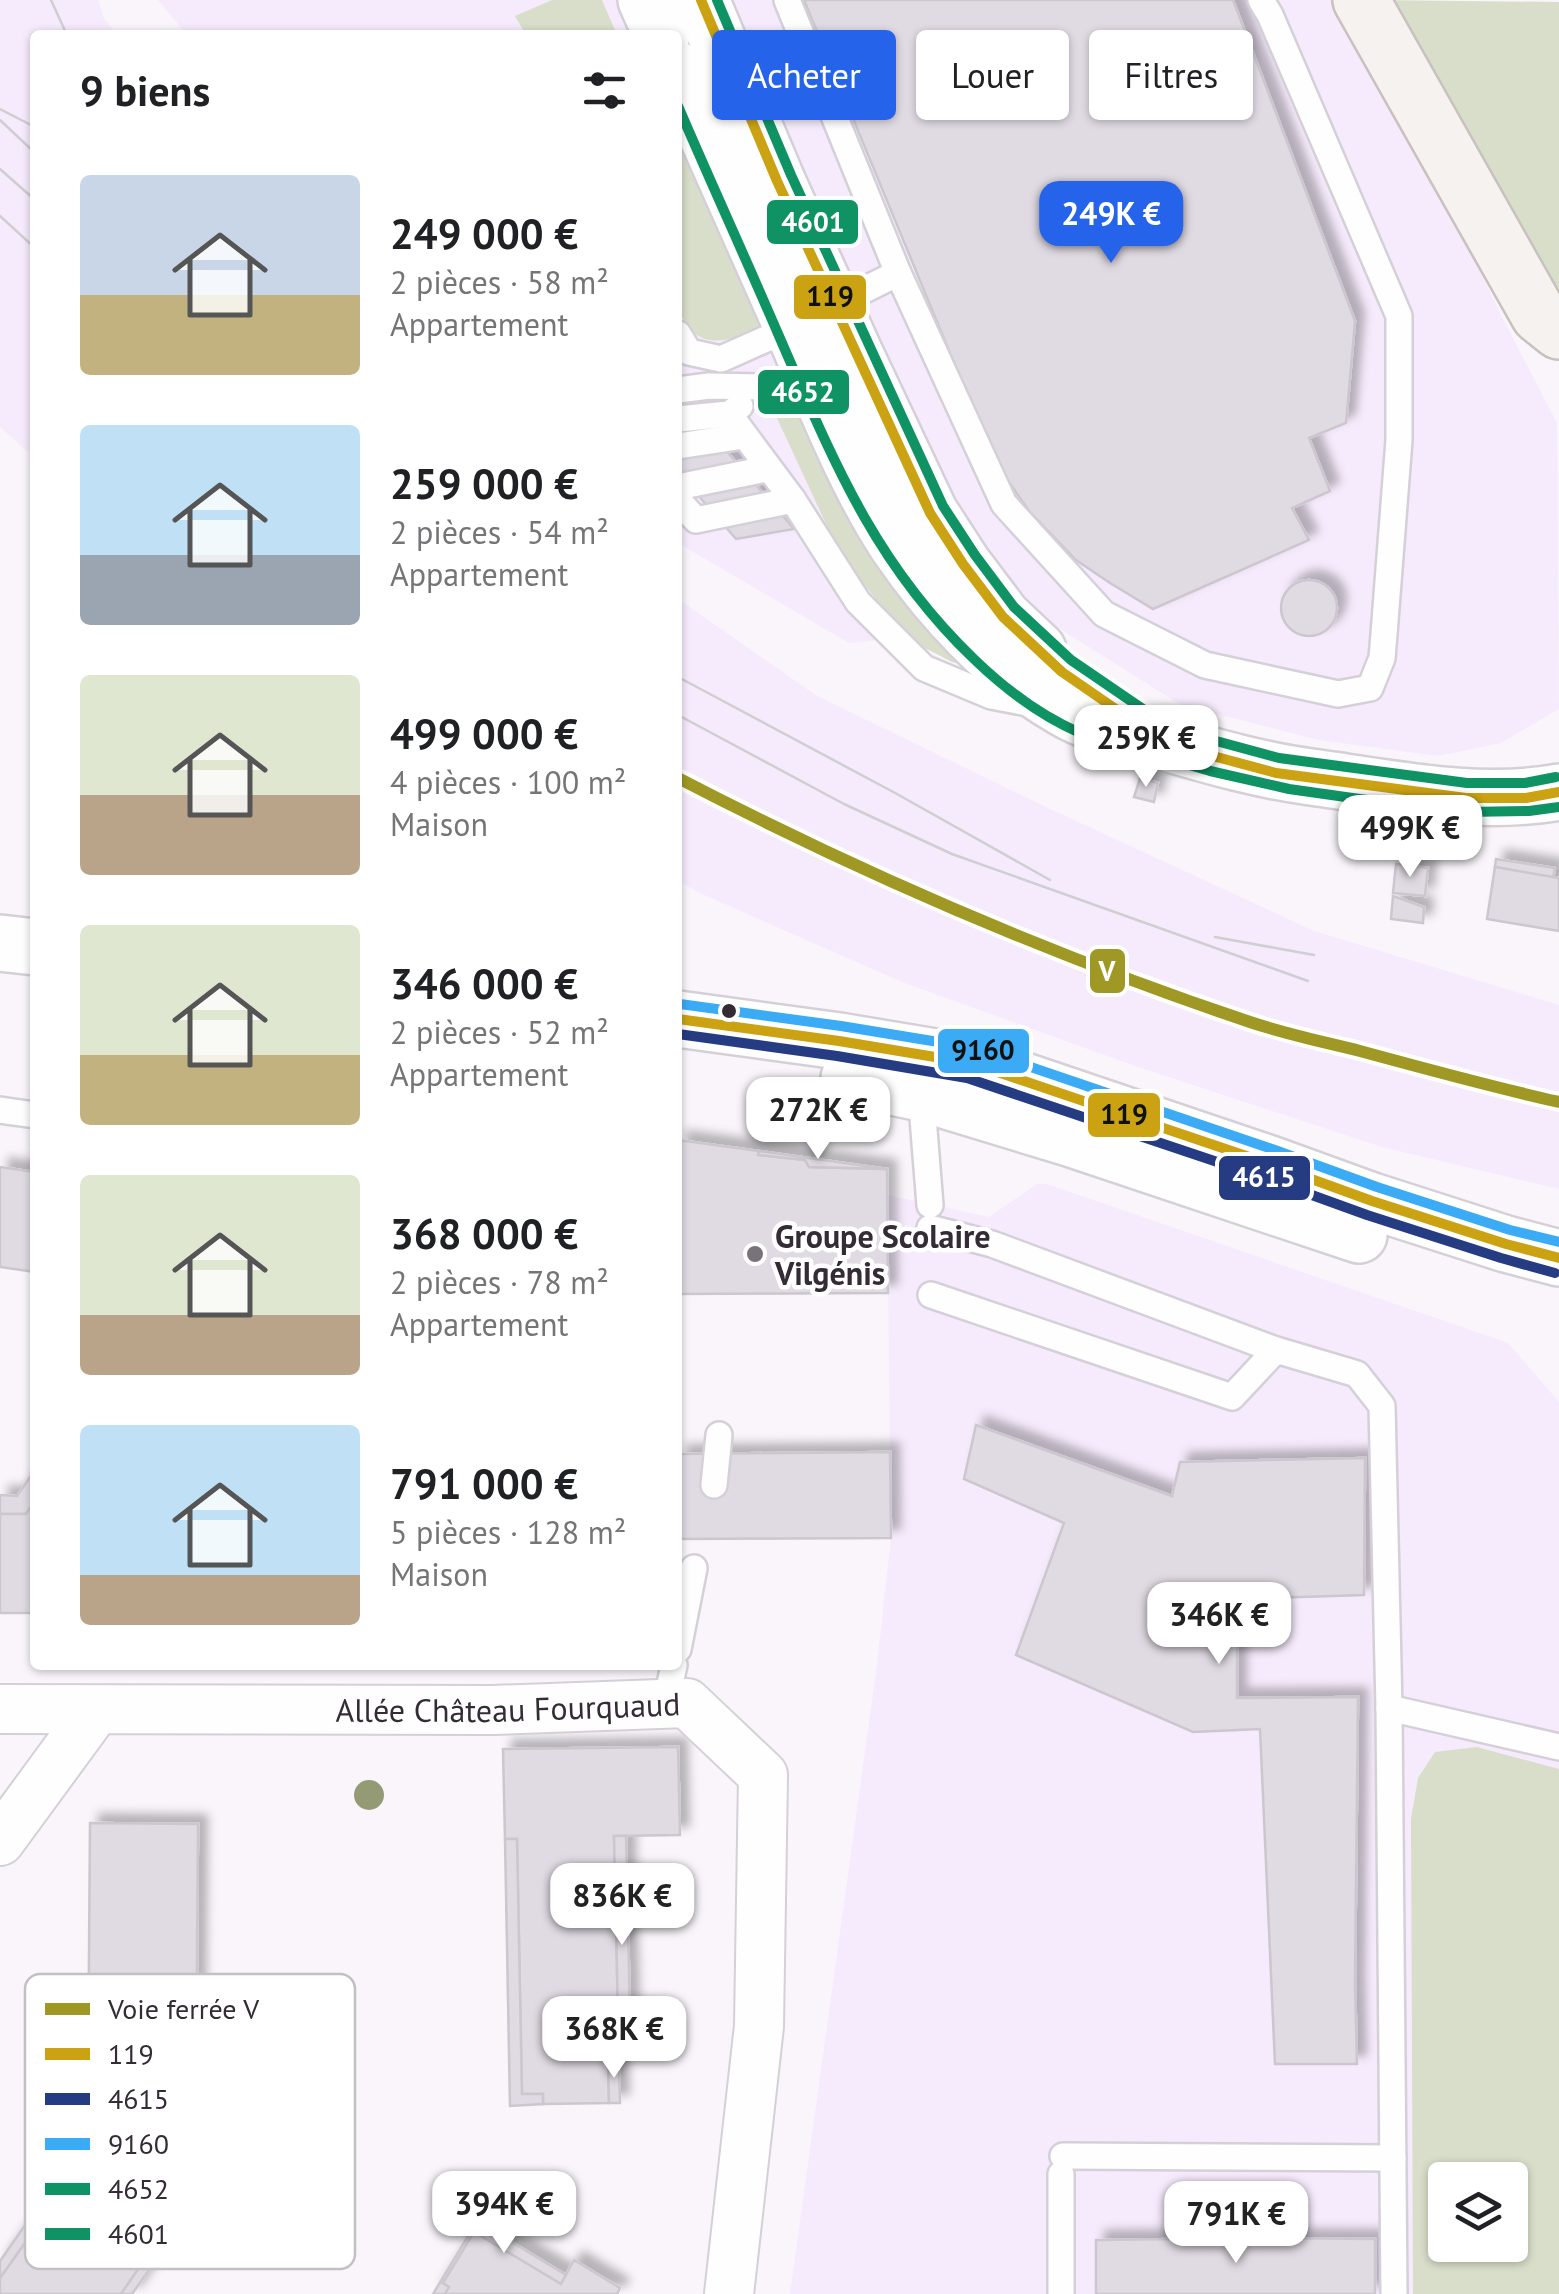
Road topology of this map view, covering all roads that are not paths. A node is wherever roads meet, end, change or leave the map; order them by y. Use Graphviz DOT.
graph roads {
  1 [pos="646,0"];
  2 [pos="701,0"];
  3 [pos="787,0"];
  4 [pos="1261,0"];
  5 [pos="1361,0"];
  6 [pos="660,30"];
  7 [pos="682,78"];
  8 [pos="898,273"];
  9 [pos="1559,331"];
  10 [pos="682,341"];
  11 [pos="811,349"];
  12 [pos="682,366"];
  13 [pos="710,386"];
  14 [pos="682,390"];
  15 [pos="729,414"];
  16 [pos="682,419"];
  17 [pos="744,436"];
  18 [pos="682,445"];
  19 [pos="768,469"];
  20 [pos="682,486"];
  21 [pos="793,500"];
  22 [pos="682,504"];
  23 [pos="1068,711"];
  24 [pos="1165,743"];
  25 [pos="1559,792"];
  26 [pos="0,943"];
  27 [pos="30,946"];
  28 [pos="0,979"];
  29 [pos="30,982"];
  30 [pos="682,1020"];
  31 [pos="682,1056"];
  32 [pos="971,1063"];
  33 [pos="921,1093"];
  34 [pos="0,1110"];
  35 [pos="30,1114"];
  36 [pos="1559,1258"];
  37 [pos="1559,1291"];
  38 [pos="931,1295"];
  39 [pos="1276,1350"];
  40 [pos="719,1435"];
  41 [pos="714,1485"];
  42 [pos="694,1568"];
  43 [pos="682,1629"];
  44 [pos="670,1684"];
  45 [pos="1389,1708"];
  46 [pos="0,1709"];
  47 [pos="96,1710"];
  48 [pos="1559,1747"];
  49 [pos="0,1841"];
  50 [pos="1392,2158"];
  51 [pos="729,2294"];
  52 [pos="1061,2294"];
  53 [pos="1394,2294"];
  1 -- 6 [label="street"];
  2 -- 11 [label="street"];
  3 -- 8 [label="lane"];
  4 -- 8 [label="lane"];
  5 -- 9 [label="main road"];
  7 -- 11 [label="street"];
  8 -- 11 [label="lane"];
  10 -- 11 [label="lane"];
  11 -- 13 [label="lane"];
  11 -- 15 [label="lane"];
  11 -- 23 [label="street"];
  11 -- 24 [label="street"];
  12 -- 13 [label="lane"];
  13 -- 14 [label="lane"];
  15 -- 16 [label="lane"];
  15 -- 17 [label="lane"];
  17 -- 18 [label="lane"];
  17 -- 19 [label="lane"];
  19 -- 20 [label="lane"];
  19 -- 21 [label="lane"];
  21 -- 22 [label="lane"];
  21 -- 23 [label="lane"];
  23 -- 24 [label="street"];
  24 -- 25 [label="street"];
  26 -- 27 [label="street"];
  28 -- 29 [label="street"];
  30 -- 32 [label="street"];
  31 -- 33 [label="street"];
  32 -- 33 [label="street"];
  32 -- 36 [label="street"];
  33 -- 37 [label="street"];
  33 -- 39 [label="lane"];
  34 -- 35 [label="lane"];
  38 -- 39 [label="lane"];
  39 -- 45 [label="lane"];
  40 -- 41 [label="lane"];
  42 -- 43 [label="lane"];
  44 -- 47 [label="street, Allée Château Fourquaud"];
  44 -- 51 [label="street, Allée Château Fourquaud"];
  45 -- 48 [label="lane"];
  45 -- 50 [label="lane"];
  46 -- 47 [label="street, Allée Château Fourquaud"];
  47 -- 49 [label="street"];
  50 -- 52 [label="lane"];
  50 -- 53 [label="lane"];
}
